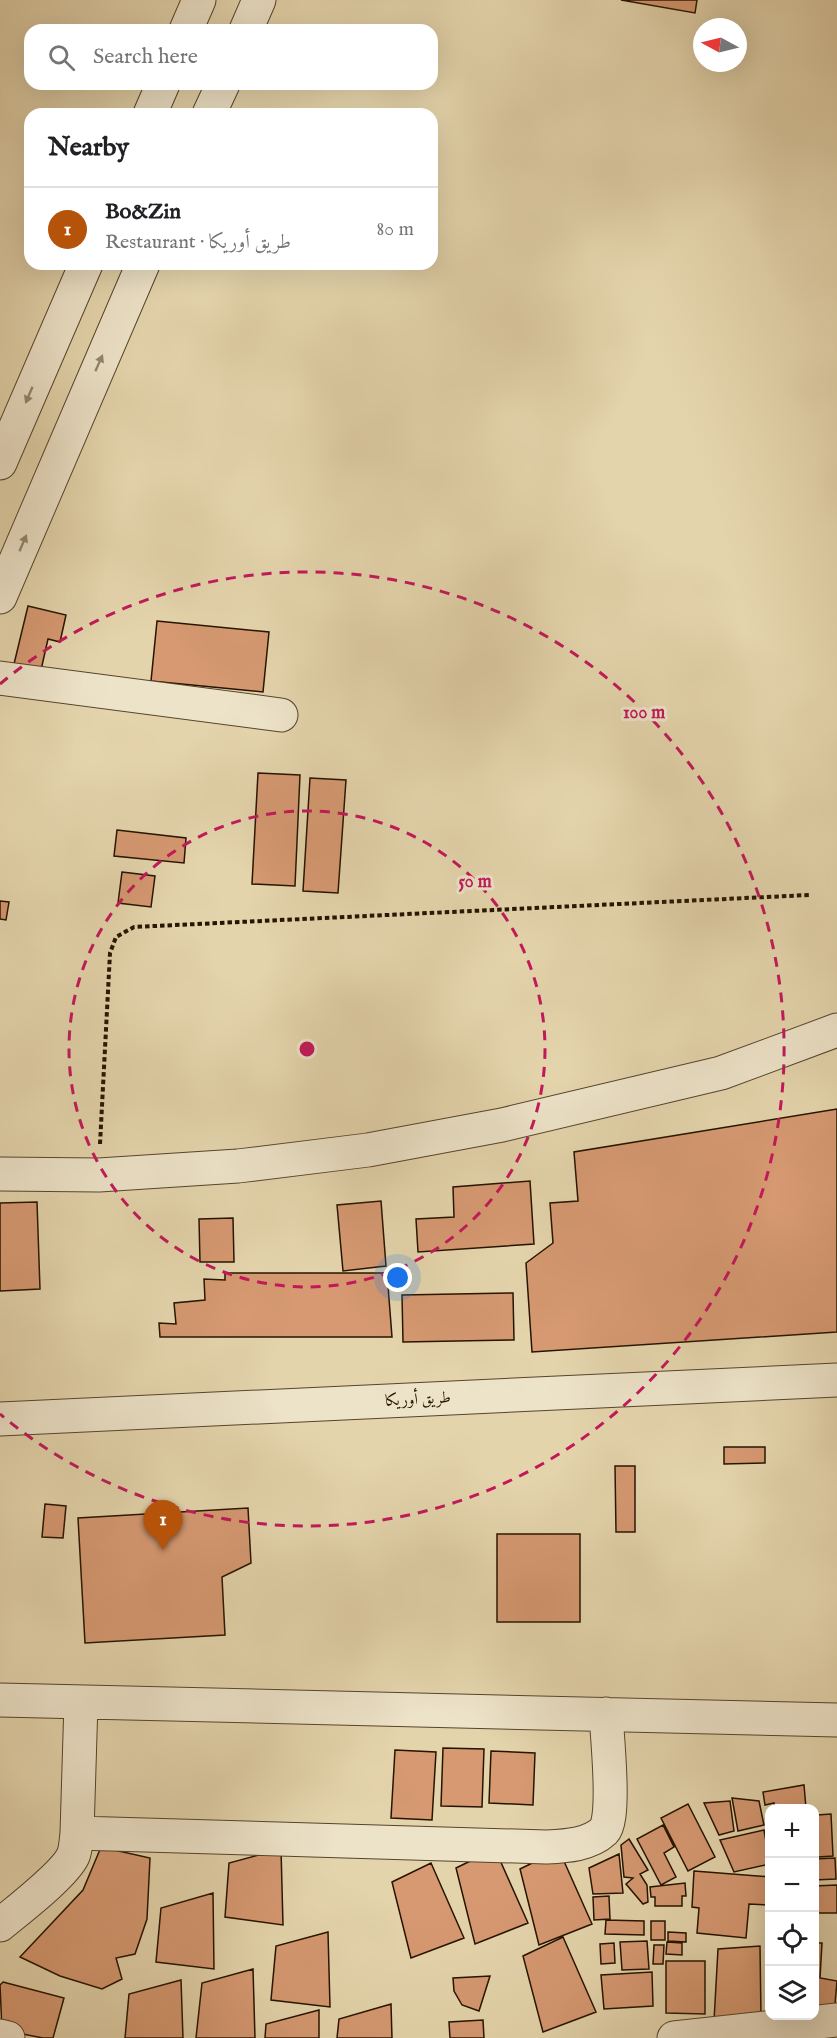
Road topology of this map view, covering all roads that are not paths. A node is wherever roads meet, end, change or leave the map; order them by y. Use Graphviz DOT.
graph roads {
  1 [pos="259,0"];
  2 [pos="249,24"];
  3 [pos="160,90"];
  4 [pos="220,90"];
  5 [pos="153,108"];
  6 [pos="212,108"];
  7 [pos="83,270"];
  8 [pos="140,270"];
  9 [pos="0,463"];
  10 [pos="0,597"];
  11 [pos="0,678"];
  12 [pos="281,715"];
  13 [pos="837,1030"];
  14 [pos="0,1174"];
  15 [pos="837,1380"];
  16 [pos="0,1419"];
  17 [pos="0,1700"];
  18 [pos="81,1702"];
  19 [pos="606,1714"];
  20 [pos="837,1720"];
  21 [pos="77,1833"];
  22 [pos="0,1925"];
  23 [pos="837,2019"];
  24 [pos="0,2036"];
  25 [pos="8,2038"];
  26 [pos="674,2038"];
  1 -- 2 [label="street"];
  3 -- 5 [label="street"];
  4 -- 6 [label="street"];
  7 -- 9 [label="street, one-way"];
  10 -- 8 [label="street, one-way"];
  11 -- 12 [label="street"];
  13 -- 14 [label="street"];
  15 -- 16 [label="street, طريق أوريكا"];
  17 -- 18 [label="street"];
  18 -- 19 [label="street"];
  18 -- 21 [label="street"];
  19 -- 20 [label="street"];
  19 -- 21 [label="street"];
  21 -- 22 [label="street"];
  23 -- 26 [label="street"];
  24 -- 25 [label="street"];
}
